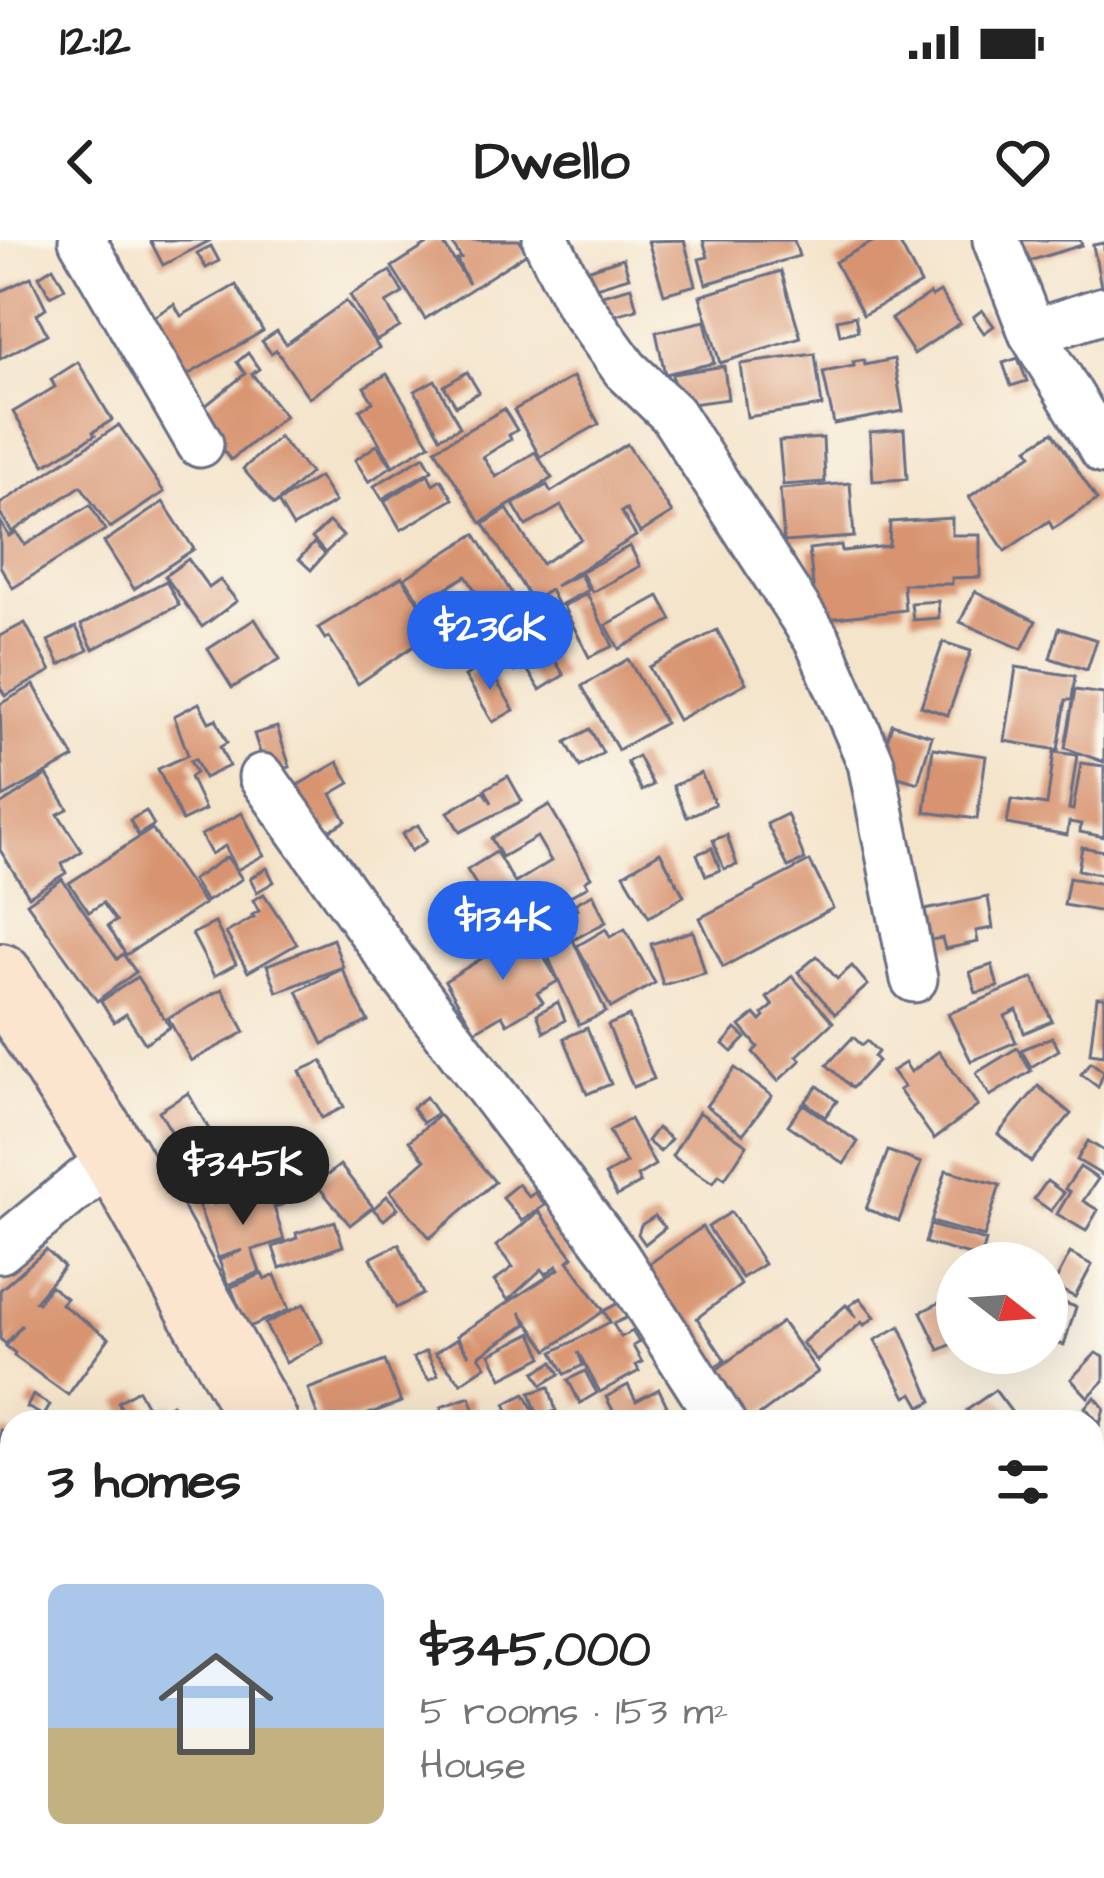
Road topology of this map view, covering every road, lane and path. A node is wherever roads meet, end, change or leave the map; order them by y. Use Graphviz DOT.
graph roads {
  1 [pos="82,240"];
  2 [pos="546,240"];
  3 [pos="996,240"];
  4 [pos="1104,310"];
  5 [pos="1031,333"];
  6 [pos="200,444"];
  7 [pos="1104,451"];
  8 [pos="262,776"];
  9 [pos="0,977"];
  10 [pos="914,979"];
  11 [pos="115,1156"];
  12 [pos="0,1250"];
  13 [pos="258,1410"];
  14 [pos="714,1410"];
  1 -- 6 [label="street"];
  2 -- 10 [label="street"];
  3 -- 5 [label="street"];
  4 -- 5 [label="street"];
  5 -- 7 [label="street"];
  8 -- 14 [label="street"];
  9 -- 11 [label="main road"];
  11 -- 12 [label="street"];
  11 -- 13 [label="main road"];
}
